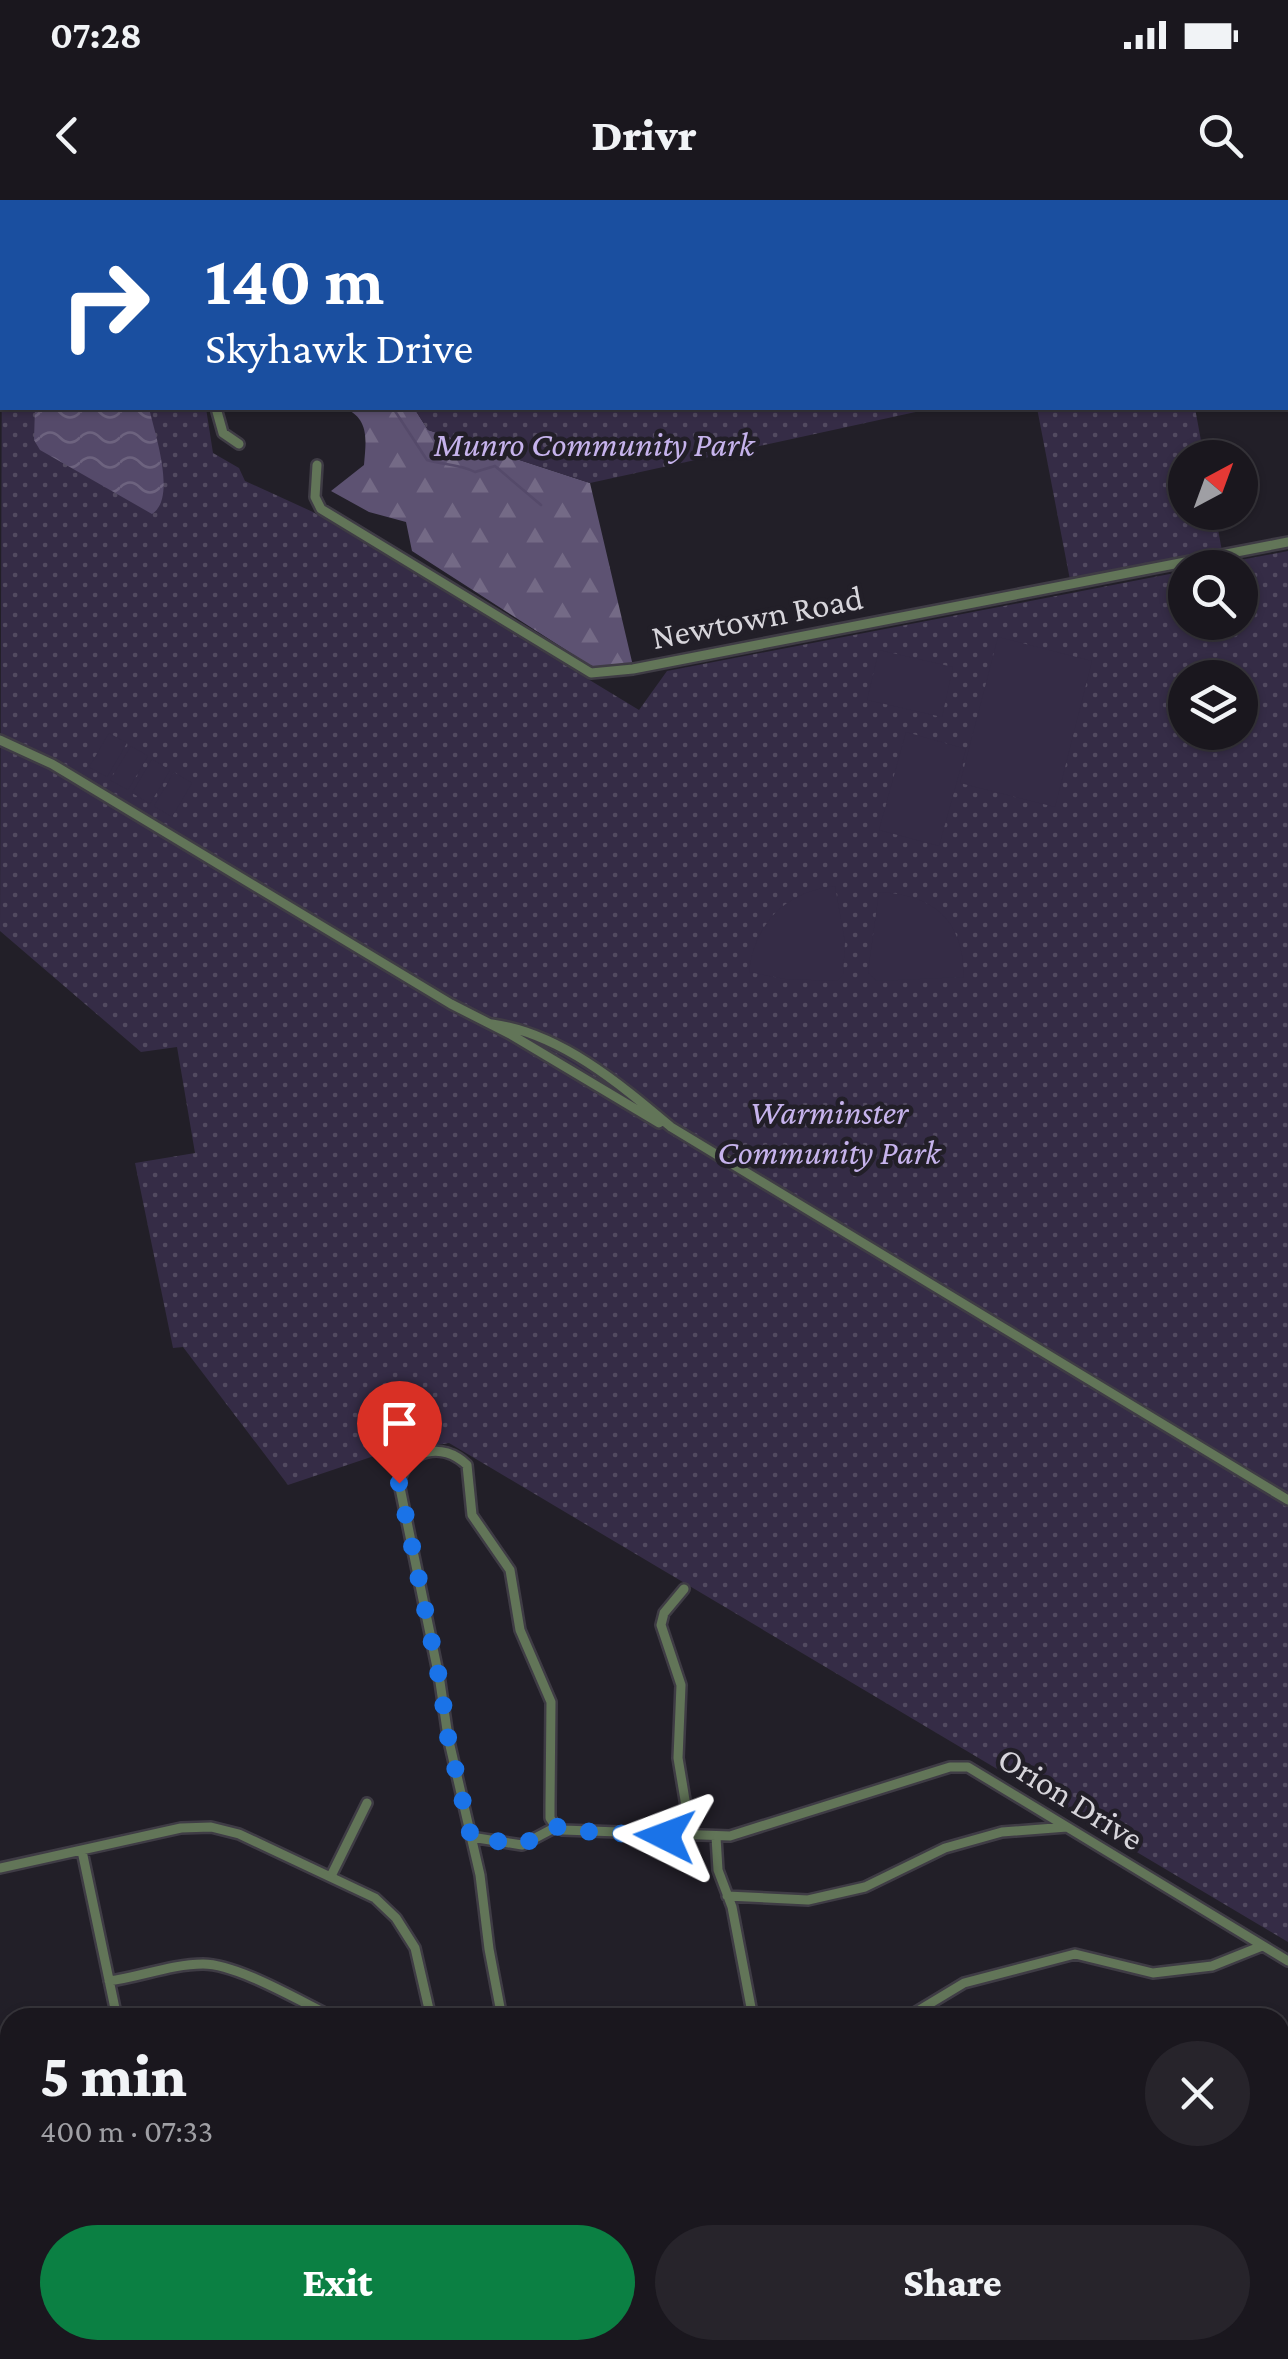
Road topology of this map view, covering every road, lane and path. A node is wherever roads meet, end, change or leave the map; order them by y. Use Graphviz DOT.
graph roads {
  1 [pos="217,410"];
  2 [pos="238,444"];
  3 [pos="316,465"];
  4 [pos="1288,542"];
  5 [pos="0,740"];
  6 [pos="1288,1500"];
  7 [pos="684,1589"];
  8 [pos="367,1803"];
  9 [pos="554,1825"];
  10 [pos="1067,1827"];
  11 [pos="691,1836"];
  12 [pos="471,1837"];
  13 [pos="716,1837"];
  14 [pos="82,1850"];
  15 [pos="0,1868"];
  16 [pos="331,1876"];
  17 [pos="727,1896"];
  18 [pos="1262,1946"];
  19 [pos="1288,1961"];
  20 [pos="109,1981"];
  21 [pos="115,2008"];
  22 [pos="314,2008"];
  23 [pos="429,2008"];
  24 [pos="500,2008"];
  25 [pos="751,2008"];
  26 [pos="923,2008"];
  1 -- 2 [label="street"];
  3 -- 4 [label="street, Newtown Road"];
  5 -- 6 [label="street"];
  7 -- 11 [label="street"];
  8 -- 16 [label="street"];
  9 -- 11 [label="street, Orion Drive"];
  9 -- 12 [label="street"];
  9 -- 12 [label="street"];
  10 -- 13 [label="street, Orion Drive"];
  10 -- 17 [label="street"];
  10 -- 18 [label="street, Orion Drive"];
  11 -- 13 [label="street, Orion Drive"];
  12 -- 24 [label="street"];
  13 -- 17 [label="street"];
  14 -- 15 [label="street"];
  14 -- 16 [label="street"];
  14 -- 20 [label="street"];
  16 -- 23 [label="street"];
  17 -- 25 [label="street"];
  18 -- 19 [label="street, Orion Drive"];
  18 -- 26 [label="street"];
  20 -- 21 [label="street"];
  20 -- 22 [label="street"];
}
